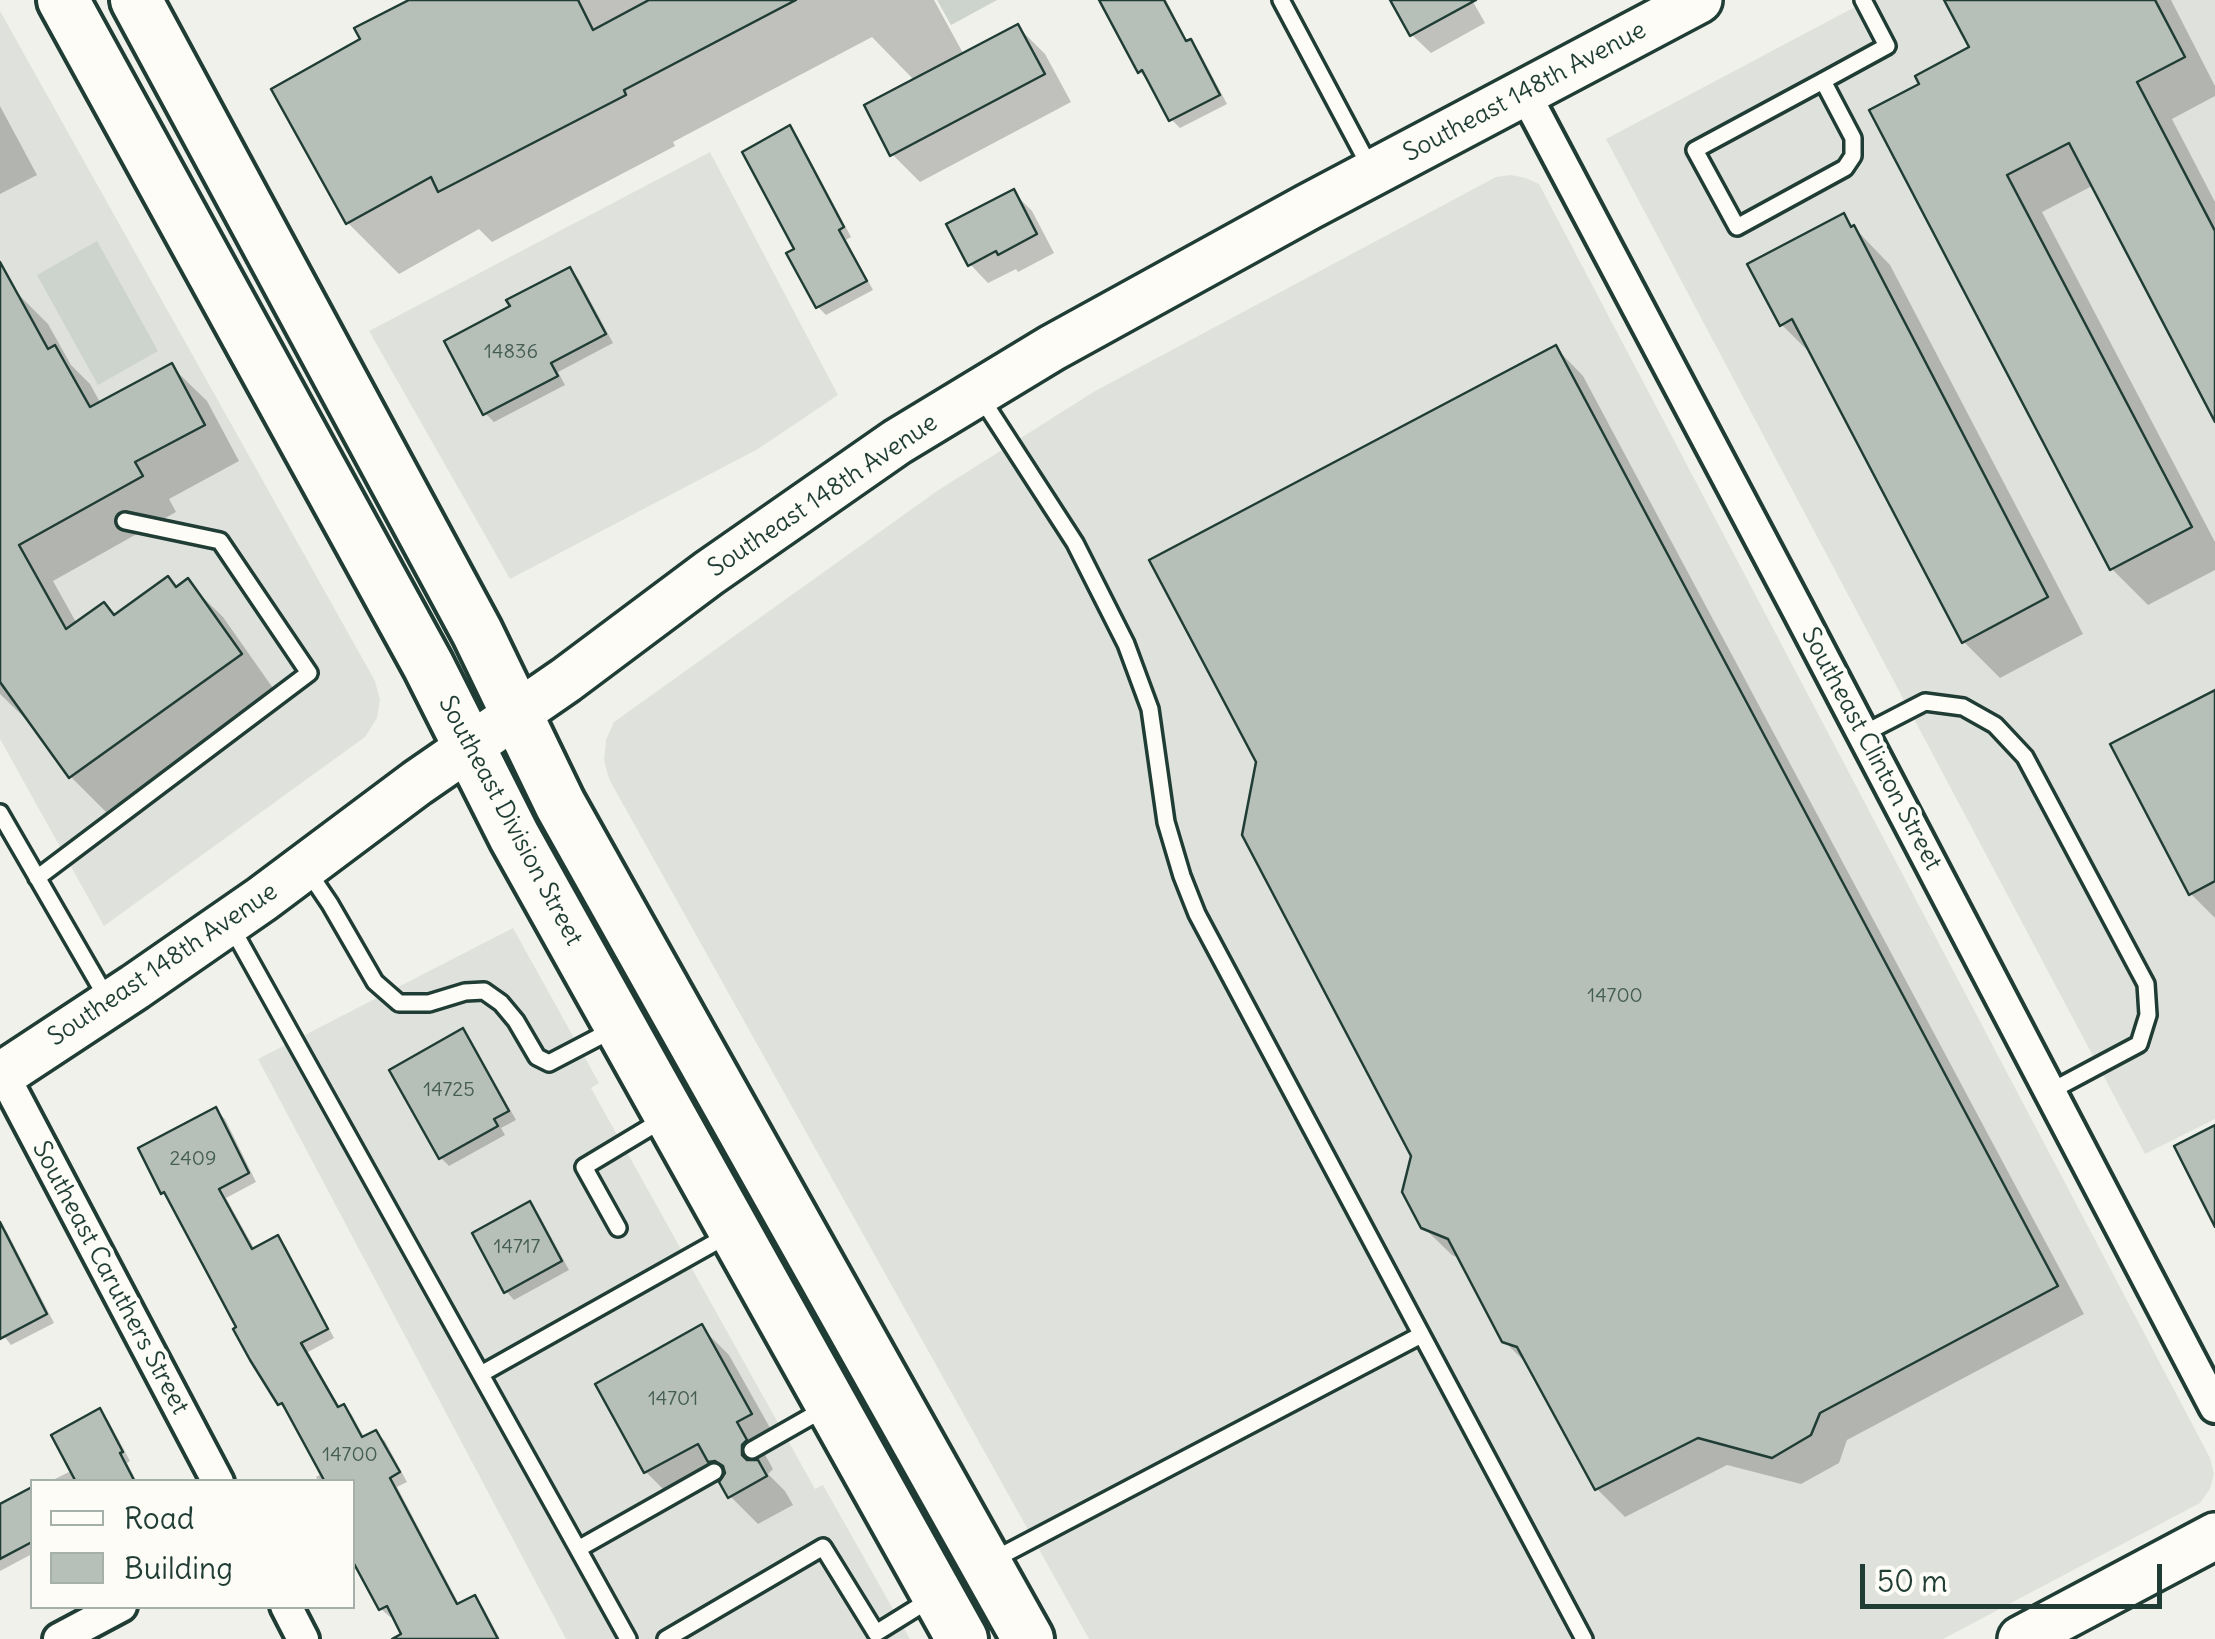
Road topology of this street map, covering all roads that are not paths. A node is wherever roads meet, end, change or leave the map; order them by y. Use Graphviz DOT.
graph roads {
  1 [pos="63,0"];
  2 [pos="136,0"];
  3 [pos="1281,0"];
  4 [pos="1698,0"];
  5 [pos="1863,0"];
  6 [pos="1823,80"];
  7 [pos="1524,92"];
  8 [pos="1373,173"];
  9 [pos="978,392"];
  10 [pos="125,521"];
  11 [pos="517,714"];
  12 [pos="1864,734"];
  13 [pos="469,747"];
  14 [pos="0,813"];
  15 [pos="305,867"];
  16 [pos="38,878"];
  17 [pos="229,922"];
  18 [pos="110,1004"];
  19 [pos="620,1026"];
  20 [pos="1,1075"];
  21 [pos="2049,1092"];
  22 [pos="670,1116"];
  23 [pos="618,1228"];
  24 [pos="734,1231"];
  25 [pos="1421,1335"];
  26 [pos="480,1374"];
  27 [pos="832,1404"];
  28 [pos="2215,1407"];
  29 [pos="752,1450"];
  30 [pos="714,1472"];
  31 [pos="216,1479"];
  32 [pos="2215,1536"];
  33 [pos="578,1549"];
  34 [pos="985,1564"];
  35 [pos="937,1595"];
  36 [pos="115,1609"];
  37 [pos="288,1609"];
  38 [pos="60,1639"];
  39 [pos="304,1639"];
  40 [pos="628,1639"];
  41 [pos="666,1639"];
  42 [pos="962,1639"];
  43 [pos="1028,1639"];
  44 [pos="1584,1639"];
  45 [pos="2021,1639"];
  1 -- 13 [label="main road, Southeast Division Street"];
  2 -- 11 [label="main road, Southeast Division Street"];
  3 -- 8 [label="lane"];
  4 -- 7 [label="main road, Southeast 148th Avenue"];
  5 -- 6 [label="lane"];
  6 -- 6 [label="lane"];
  7 -- 8 [label="main road, Southeast 148th Avenue"];
  7 -- 12 [label="street, Southeast Clinton Street"];
  8 -- 9 [label="main road, Southeast 148th Avenue"];
  9 -- 11 [label="main road, Southeast 148th Avenue"];
  9 -- 25 [label="lane"];
  10 -- 16 [label="lane"];
  11 -- 13 [label="main road, Southeast 148th Avenue"];
  11 -- 34 [label="main road, Southeast Division Street"];
  12 -- 21 [label="street, Southeast Clinton Street"];
  12 -- 21 [label="lane"];
  13 -- 15 [label="main road, Southeast 148th Avenue"];
  13 -- 19 [label="main road, Southeast Division Street"];
  14 -- 16 [label="lane"];
  15 -- 17 [label="main road, Southeast 148th Avenue"];
  15 -- 19 [label="lane"];
  16 -- 18 [label="lane"];
  17 -- 18 [label="main road, Southeast 148th Avenue"];
  17 -- 26 [label="lane"];
  18 -- 20 [label="main road, Southeast 148th Avenue"];
  19 -- 22 [label="main road, Southeast Division Street"];
  20 -- 31 [label="street, Southeast Caruthers Street"];
  21 -- 28 [label="street, Southeast Clinton Street"];
  22 -- 23 [label="lane"];
  22 -- 24 [label="main road, Southeast Division Street"];
  24 -- 26 [label="lane"];
  24 -- 27 [label="main road, Southeast Division Street"];
  25 -- 34 [label="lane"];
  25 -- 44 [label="lane"];
  26 -- 33 [label="lane"];
  27 -- 29 [label="lane"];
  27 -- 35 [label="main road, Southeast Division Street"];
  30 -- 33 [label="lane"];
  32 -- 45 [label="main road"];
  33 -- 40 [label="lane"];
  34 -- 43 [label="main road, Southeast Division Street"];
  35 -- 41 [label="lane"];
  35 -- 42 [label="main road, Southeast Division Street"];
  36 -- 38 [label="street"];
  37 -- 39 [label="street"];
}
